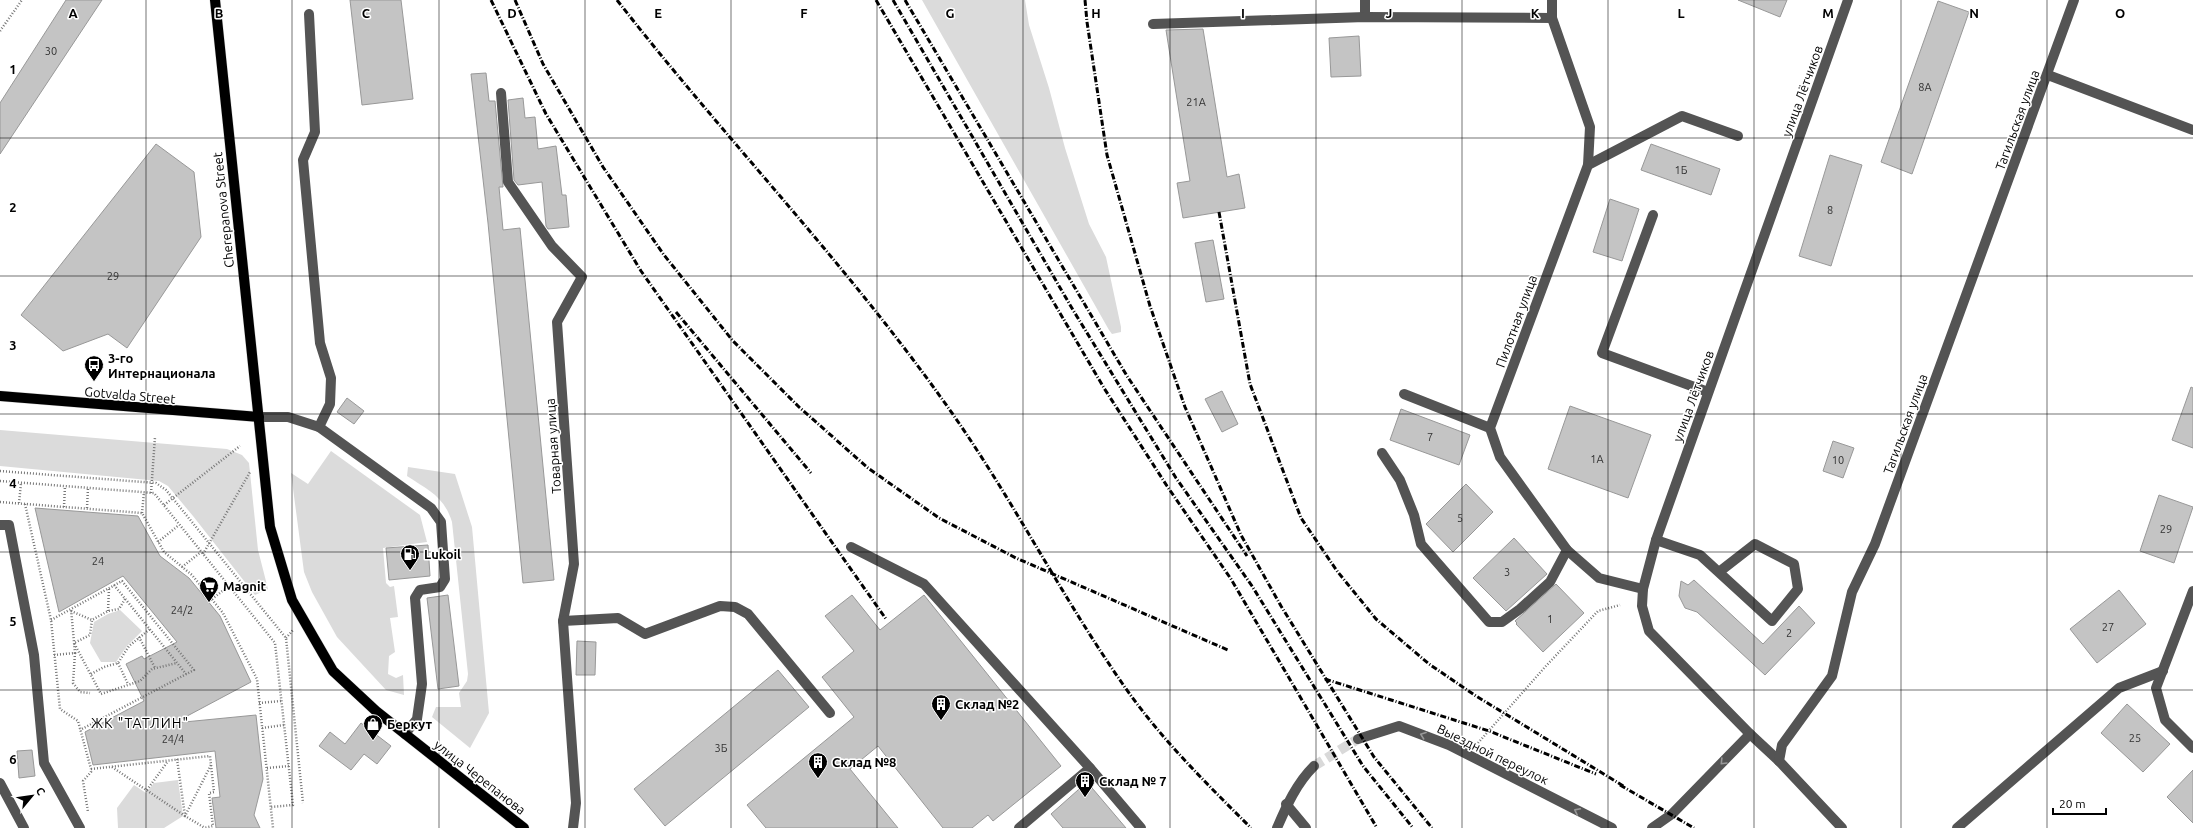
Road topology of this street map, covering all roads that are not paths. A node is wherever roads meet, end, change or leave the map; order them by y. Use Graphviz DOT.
graph roads {
  1 [pos="215,0"];
  2 [pos="1365,0"];
  3 [pos="1552,0"];
  4 [pos="1848,0"];
  5 [pos="2074,0"];
  6 [pos="309,14"];
  7 [pos="1365,17"];
  8 [pos="1552,18"];
  9 [pos="1153,24"];
  10 [pos="2048,75"];
  11 [pos="501,93"];
  12 [pos="2193,130"];
  13 [pos="1738,136"];
  14 [pos="1588,165"];
  15 [pos="1653,215"];
  16 [pos="1708,392"];
  17 [pos="1404,394"];
  18 [pos="0,396"];
  19 [pos="259,417"];
  20 [pos="319,427"];
  21 [pos="1490,428"];
  22 [pos="1382,453"];
  23 [pos="0,525"];
  24 [pos="1656,540"];
  25 [pos="851,547"];
  26 [pos="1567,550"];
  27 [pos="1719,572"];
  28 [pos="1643,589"];
  29 [pos="2193,591"];
  30 [pos="563,621"];
  31 [pos="2163,671"];
  32 [pos="830,713"];
  33 [pos="405,734"];
  34 [pos="1750,734"];
  35 [pos="1358,739"];
  36 [pos="2193,748"];
  37 [pos="1779,761"];
  38 [pos="1314,766"];
  39 [pos="1090,768"];
  40 [pos="0,783"];
  41 [pos="1286,804"];
  42 [pos="24,828"];
  43 [pos="80,828"];
  44 [pos="524,828"];
  45 [pos="573,828"];
  46 [pos="1019,828"];
  47 [pos="1141,828"];
  48 [pos="1277,828"];
  49 [pos="1306,828"];
  50 [pos="1612,828"];
  51 [pos="1652,828"];
  52 [pos="1842,828"];
  53 [pos="1957,828"];
  1 -- 19 [label="main road, Cherepanova Street"];
  2 -- 7 [label="street"];
  3 -- 8 [label="street, Пилотная улица"];
  4 -- 16 [label="street, улица Лётчиков"];
  5 -- 10 [label="street, Тагильская улица"];
  6 -- 20 [label="street"];
  7 -- 8 [label="street"];
  7 -- 9 [label="street"];
  8 -- 14 [label="street, Пилотная улица"];
  10 -- 12 [label="street"];
  10 -- 37 [label="street, Тагильская улица"];
  11 -- 30 [label="street, Товарная улица"];
  13 -- 14 [label="street"];
  14 -- 21 [label="street, Пилотная улица"];
  15 -- 16 [label="street"];
  16 -- 24 [label="street, улица Лётчиков"];
  17 -- 21 [label="street"];
  18 -- 19 [label="main road, Gotvalda Street"];
  19 -- 20 [label="street"];
  19 -- 33 [label="main road, улица Черепанова"];
  20 -- 33 [label="street"];
  21 -- 26 [label="street"];
  22 -- 26 [label="street"];
  23 -- 43 [label="street"];
  24 -- 27 [label="street"];
  24 -- 28 [label="street, улица Лётчиков"];
  25 -- 39 [label="street"];
  26 -- 28 [label="street"];
  27 -- 27 [label="street"];
  28 -- 34 [label="street, улица Лётчиков"];
  29 -- 31 [label="street"];
  30 -- 32 [label="street"];
  30 -- 45 [label="street, Товарная улица"];
  31 -- 36 [label="street"];
  31 -- 53 [label="street"];
  33 -- 44 [label="main road, улица Черепанова"];
  34 -- 37 [label="street, улица Лётчиков"];
  34 -- 51 [label="street, one-way"];
  50 -- 35 [label="street, Выездной переулок, one-way"];
  37 -- 52 [label="street"];
  38 -- 41 [label="street"];
  39 -- 46 [label="street"];
  39 -- 47 [label="street"];
  40 -- 42 [label="street"];
  41 -- 48 [label="street"];
  41 -- 49 [label="street"];
}
